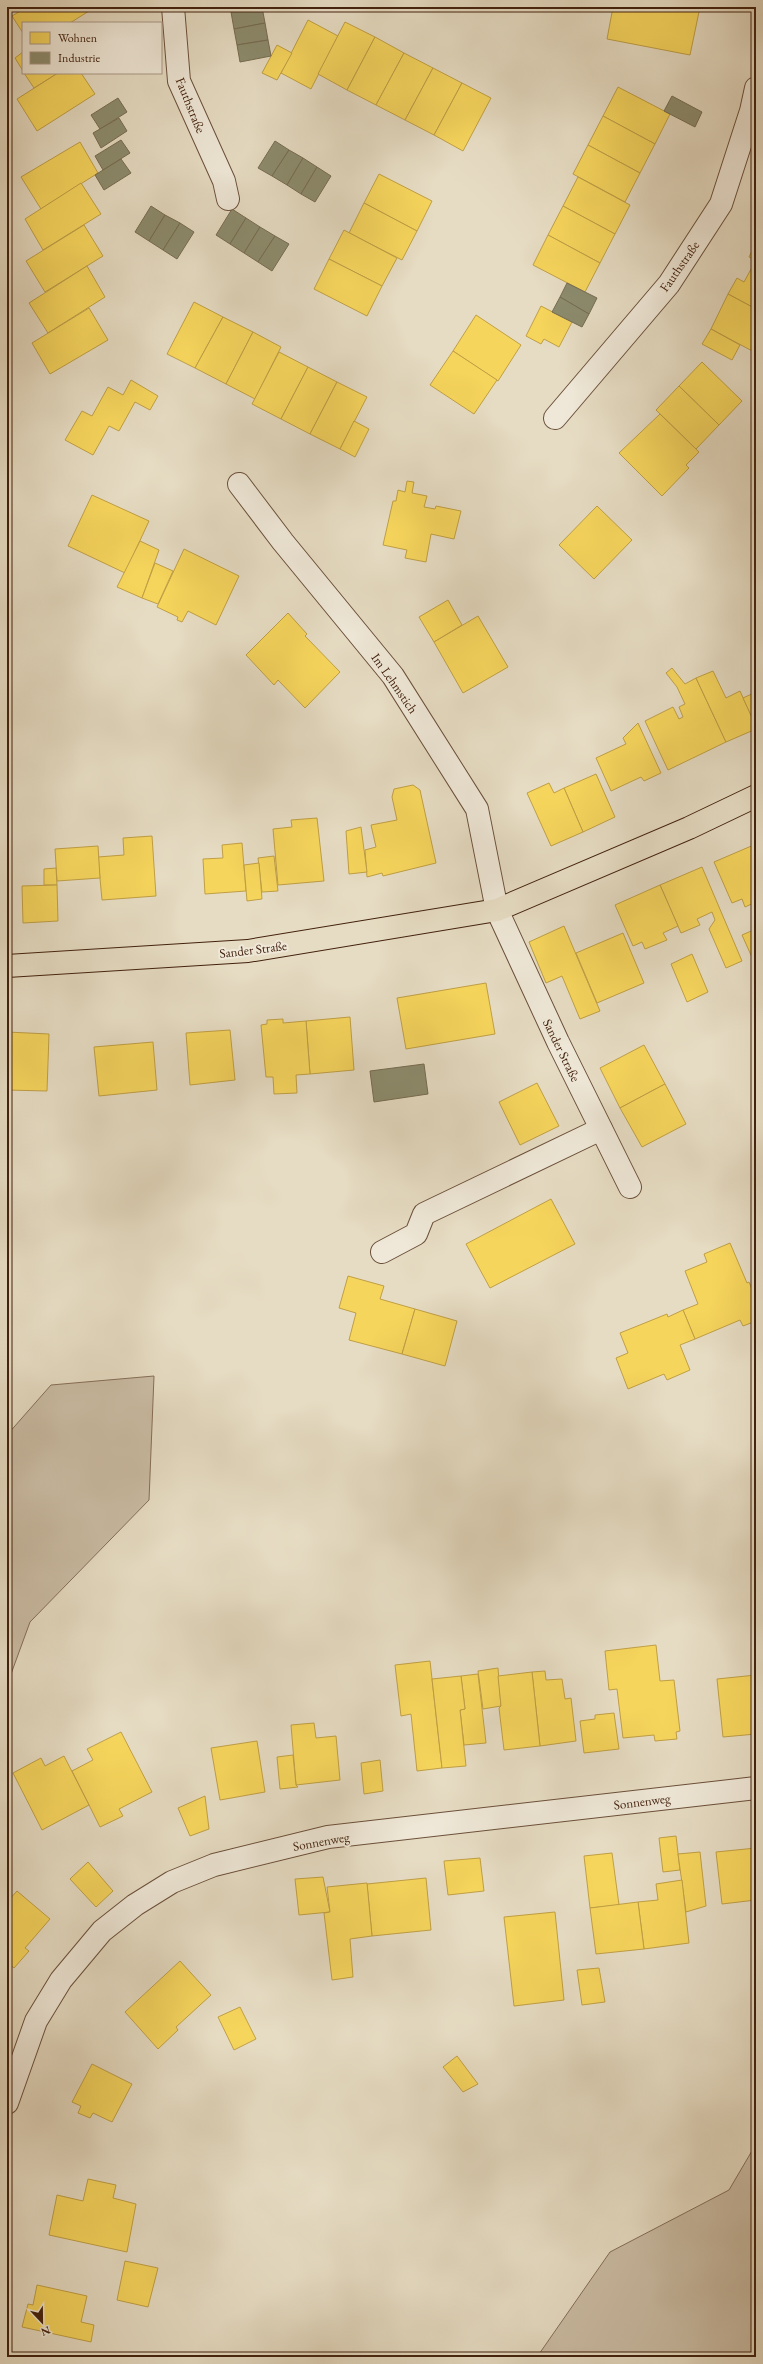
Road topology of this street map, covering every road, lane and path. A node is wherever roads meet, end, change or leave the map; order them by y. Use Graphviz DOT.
graph roads {
  1 [pos="173,7"];
  2 [pos="756,88"];
  3 [pos="228,199"];
  4 [pos="556,418"];
  5 [pos="239,484"];
  6 [pos="756,796"];
  7 [pos="497,910"];
  8 [pos="7,966"];
  9 [pos="601,1129"];
  10 [pos="630,1187"];
  11 [pos="382,1252"];
  12 [pos="756,1788"];
  13 [pos="7,2103"];
  1 -- 3 [label="street, Fauthstraße"];
  2 -- 4 [label="street, Fauthstraße"];
  5 -- 7 [label="street, Im Lehmstich"];
  6 -- 7 [label="main road, Sander Straße"];
  7 -- 8 [label="main road, Sander Straße"];
  7 -- 9 [label="street, Sander Straße"];
  9 -- 10 [label="street, Sander Straße"];
  9 -- 11 [label="street"];
  12 -- 13 [label="street, Sonnenweg"];
}
